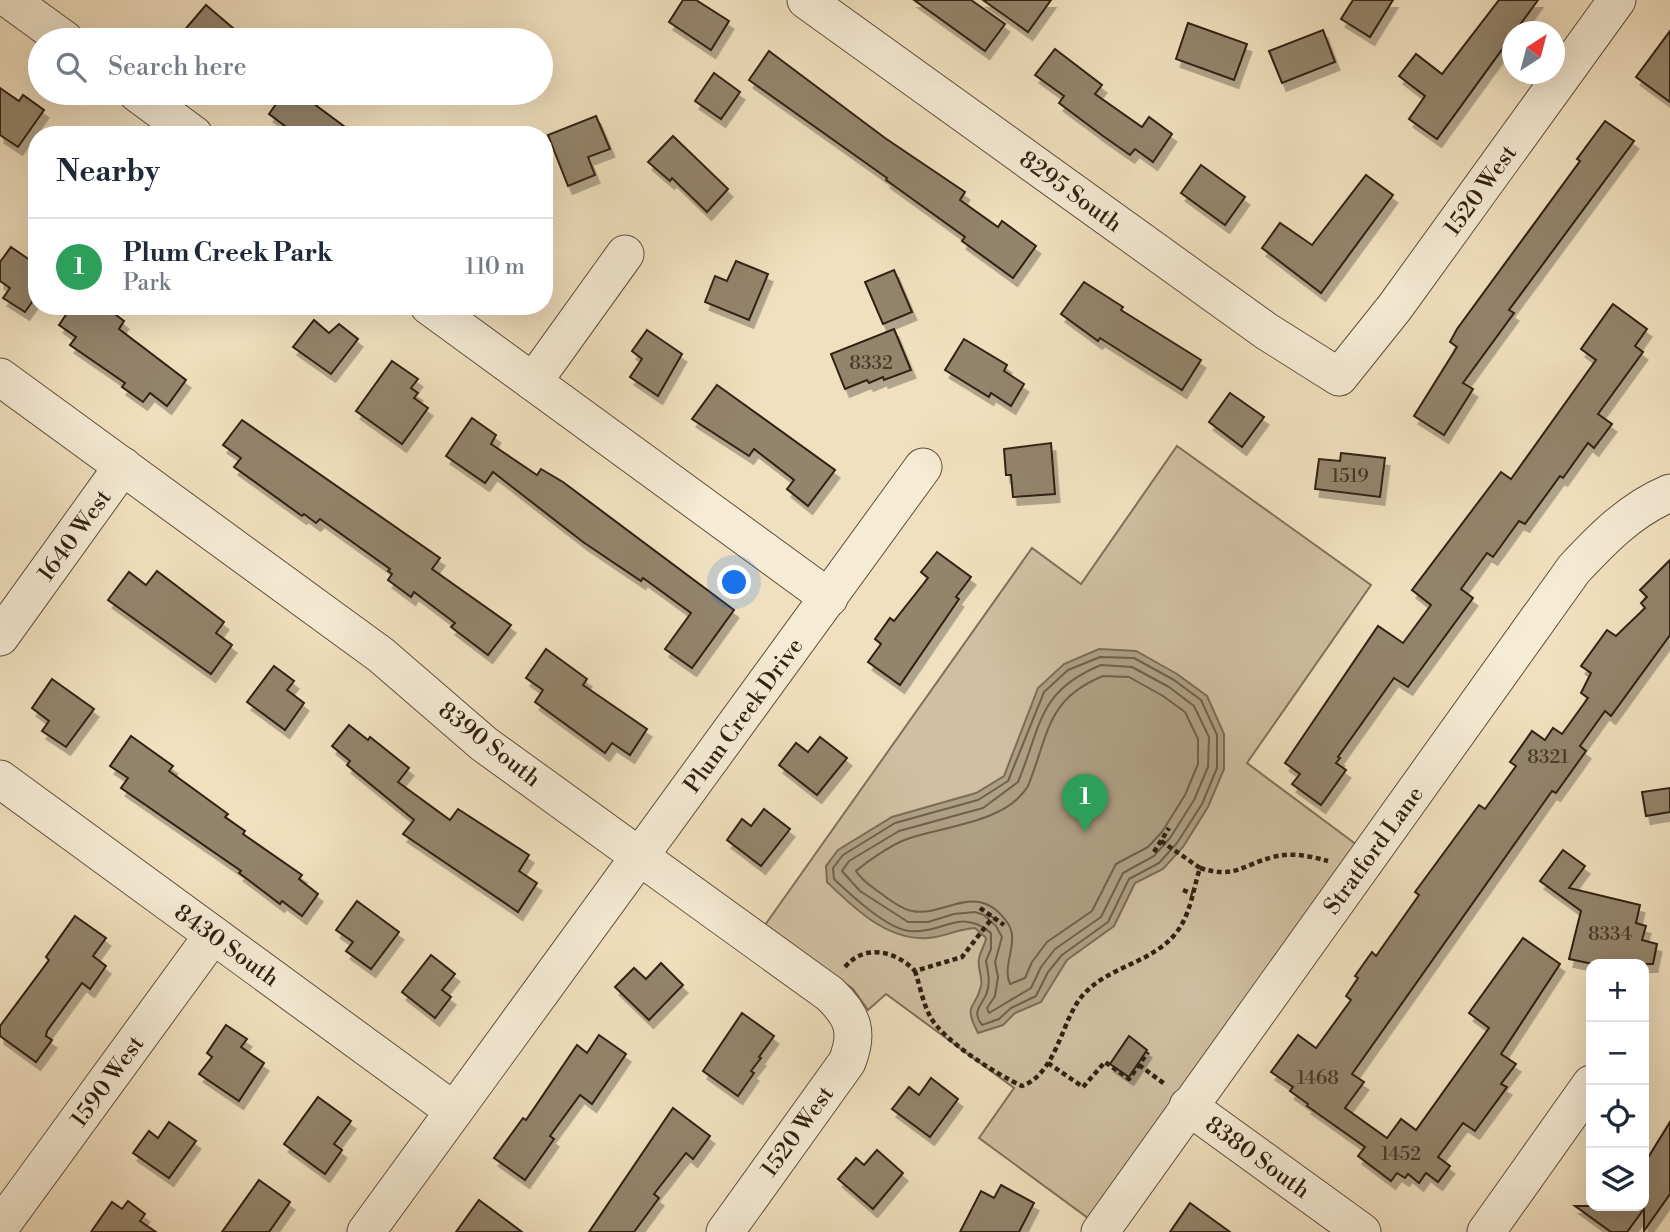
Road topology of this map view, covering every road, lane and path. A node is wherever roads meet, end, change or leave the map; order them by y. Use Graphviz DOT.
graph roads {
  1 [pos="10,0"];
  2 [pos="806,0"];
  3 [pos="1617,0"];
  4 [pos="48,28"];
  5 [pos="153,105"];
  6 [pos="182,126"];
  7 [pos="625,254"];
  8 [pos="441,315"];
  9 [pos="0,376"];
  10 [pos="1339,377"];
  11 [pos="533,382"];
  12 [pos="123,466"];
  13 [pos="923,467"];
  14 [pos="1670,492"];
  15 [pos="829,598"];
  16 [pos="0,637"];
  17 [pos="0,779"];
  18 [pos="1169,828"];
  19 [pos="1161,841"];
  20 [pos="1154,852"];
  21 [pos="639,856"];
  22 [pos="1328,861"];
  23 [pos="1200,868"];
  24 [pos="1183,891"];
  25 [pos="1193,894"];
  26 [pos="981,908"];
  27 [pos="993,917"];
  28 [pos="1004,925"];
  29 [pos="213,935"];
  30 [pos="843,970"];
  31 [pos="915,971"];
  32 [pos="854,1024"];
  33 [pos="1148,1052"];
  34 [pos="1048,1063"];
  35 [pos="1139,1065"];
  36 [pos="1590,1085"];
  37 [pos="1178,1097"];
  38 [pos="454,1111"];
  39 [pos="3,1217"];
  40 [pos="366,1232"];
  41 [pos="725,1232"];
  42 [pos="1100,1232"];
  43 [pos="1362,1232"];
  44 [pos="1486,1232"];
  1 -- 4 [label="street"];
  2 -- 10 [label="street, 8295 South"];
  3 -- 10 [label="street, 1520 West"];
  5 -- 6 [label="street"];
  7 -- 11 [label="street"];
  8 -- 11 [label="street"];
  9 -- 12 [label="street, 8390 South"];
  11 -- 15 [label="street"];
  12 -- 16 [label="street, 1640 West"];
  12 -- 21 [label="street, 8390 South"];
  13 -- 15 [label="street, Plum Creek Drive"];
  14 -- 37 [label="street, Stratford Lane"];
  15 -- 21 [label="street, Plum Creek Drive"];
  17 -- 29 [label="street, 8430 South"];
  18 -- 19 [label="path"];
  19 -- 20 [label="path"];
  19 -- 23 [label="path"];
  21 -- 32 [label="street, 8390 South"];
  21 -- 38 [label="street, Plum Creek Drive"];
  22 -- 23 [label="path"];
  23 -- 25 [label="path"];
  24 -- 25 [label="path"];
  25 -- 34 [label="path"];
  26 -- 27 [label="path"];
  27 -- 28 [label="path"];
  27 -- 31 [label="path"];
  29 -- 38 [label="street, 8430 South"];
  29 -- 39 [label="street, 1590 West"];
  30 -- 31 [label="path"];
  31 -- 34 [label="path"];
  32 -- 41 [label="street, 1520 West"];
  33 -- 35 [label="path"];
  34 -- 35 [label="path"];
  35 -- 37 [label="path"];
  36 -- 44 [label="street"];
  37 -- 42 [label="street, Stratford Lane"];
  37 -- 43 [label="street, 8380 South"];
  38 -- 40 [label="street, Plum Creek Drive"];
}
